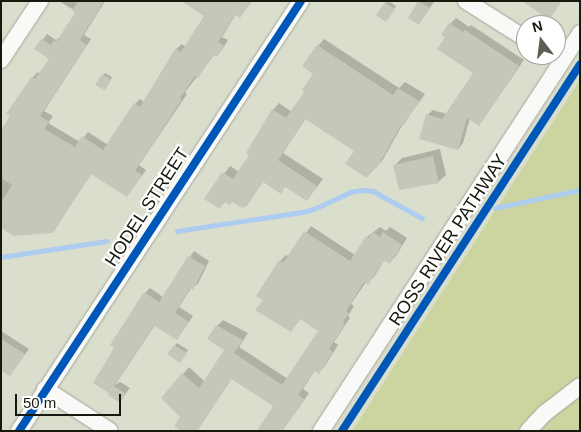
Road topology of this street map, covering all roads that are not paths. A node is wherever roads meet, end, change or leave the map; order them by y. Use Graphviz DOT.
graph roads {
  1 [pos="40,1"];
  2 [pos="301,1"];
  3 [pos="466,1"];
  4 [pos="516,33"];
  5 [pos="580,33"];
  6 [pos="566,48"];
  7 [pos="1,60"];
  8 [pos="552,65"];
  9 [pos="580,386"];
  10 [pos="45,389"];
  11 [pos="19,431"];
  12 [pos="110,431"];
  13 [pos="321,431"];
  14 [pos="528,431"];
  1 -- 7 [label="street"];
  2 -- 10 [label="street, HODEL STREET"];
  3 -- 4 [label="street"];
  5 -- 6 [label="street"];
  8 -- 13 [label="street"];
  9 -- 14 [label="street"];
  10 -- 11 [label="street, HODEL STREET"];
  10 -- 12 [label="street"];
}
